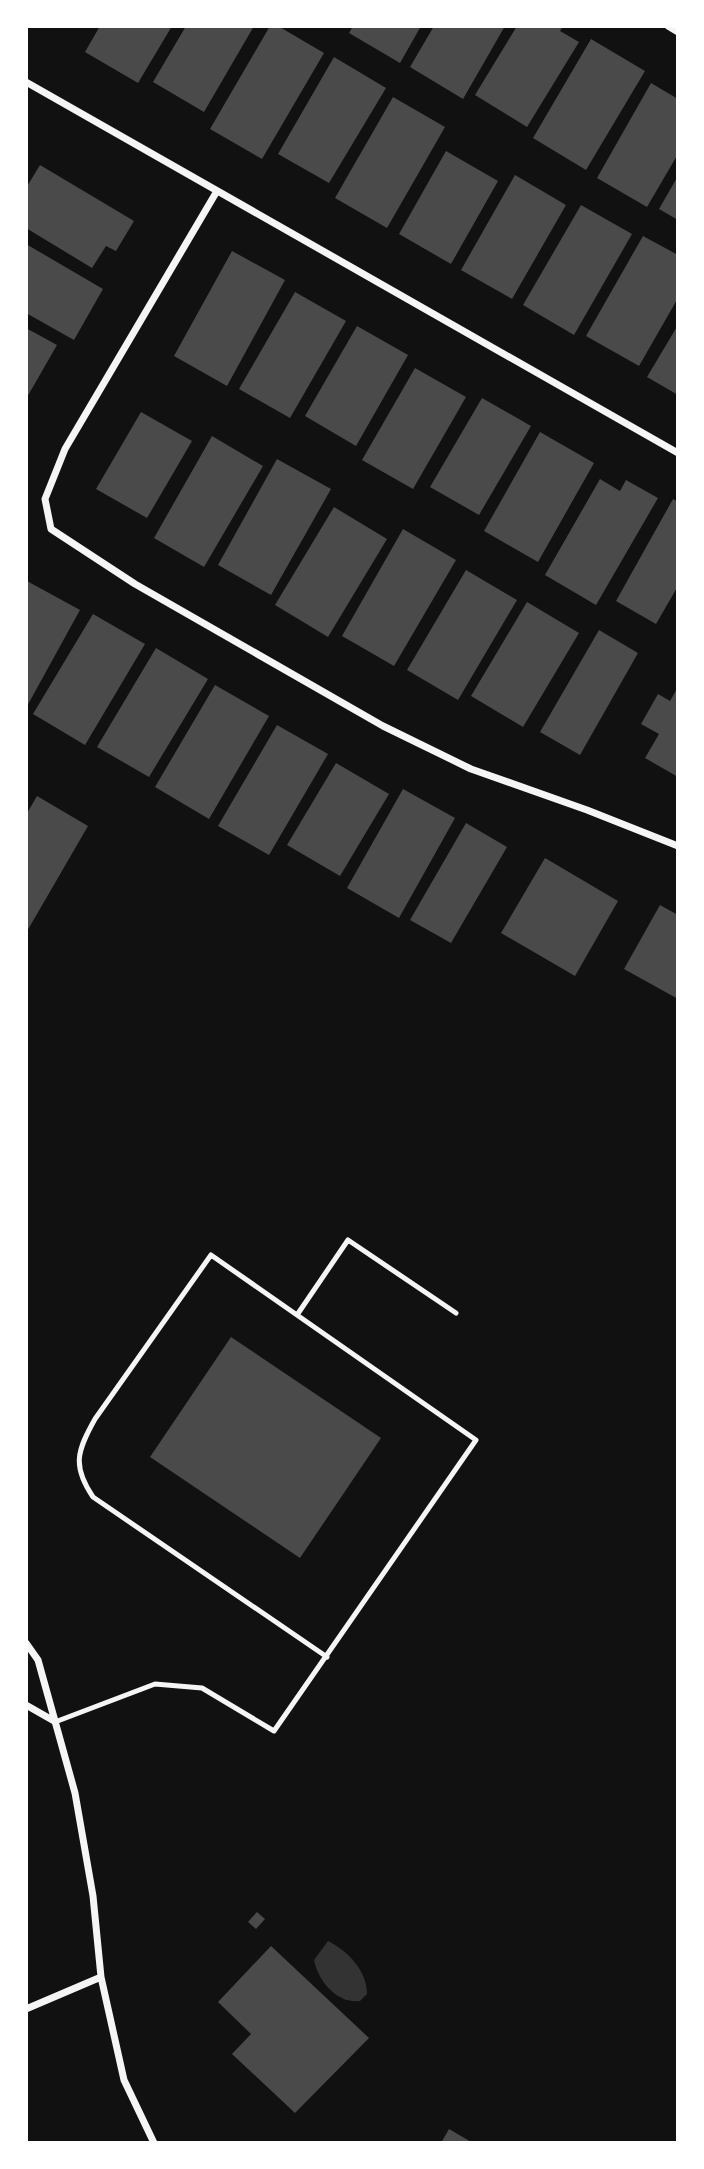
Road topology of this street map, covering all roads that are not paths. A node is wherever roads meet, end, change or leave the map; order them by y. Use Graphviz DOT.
graph roads {
  1 [pos="668,26"];
  2 [pos="678,32"];
  3 [pos="26,82"];
  4 [pos="217,191"];
  5 [pos="678,453"];
  6 [pos="678,846"];
  7 [pos="456,1313"];
  8 [pos="297,1315"];
  9 [pos="26,1643"];
  10 [pos="327,1657"];
  11 [pos="26,1705"];
  12 [pos="55,1721"];
  13 [pos="101,1977"];
  14 [pos="26,2009"];
  15 [pos="154,2143"];
  1 -- 2 [label="street"];
  3 -- 4 [label="street"];
  4 -- 5 [label="street"];
  4 -- 6 [label="street"];
  7 -- 8 [label="lane"];
  8 -- 10 [label="lane"];
  8 -- 10 [label="lane"];
  9 -- 12 [label="street"];
  10 -- 12 [label="lane"];
  11 -- 12 [label="street"];
  12 -- 13 [label="street"];
  13 -- 14 [label="street"];
  13 -- 15 [label="street"];
}
